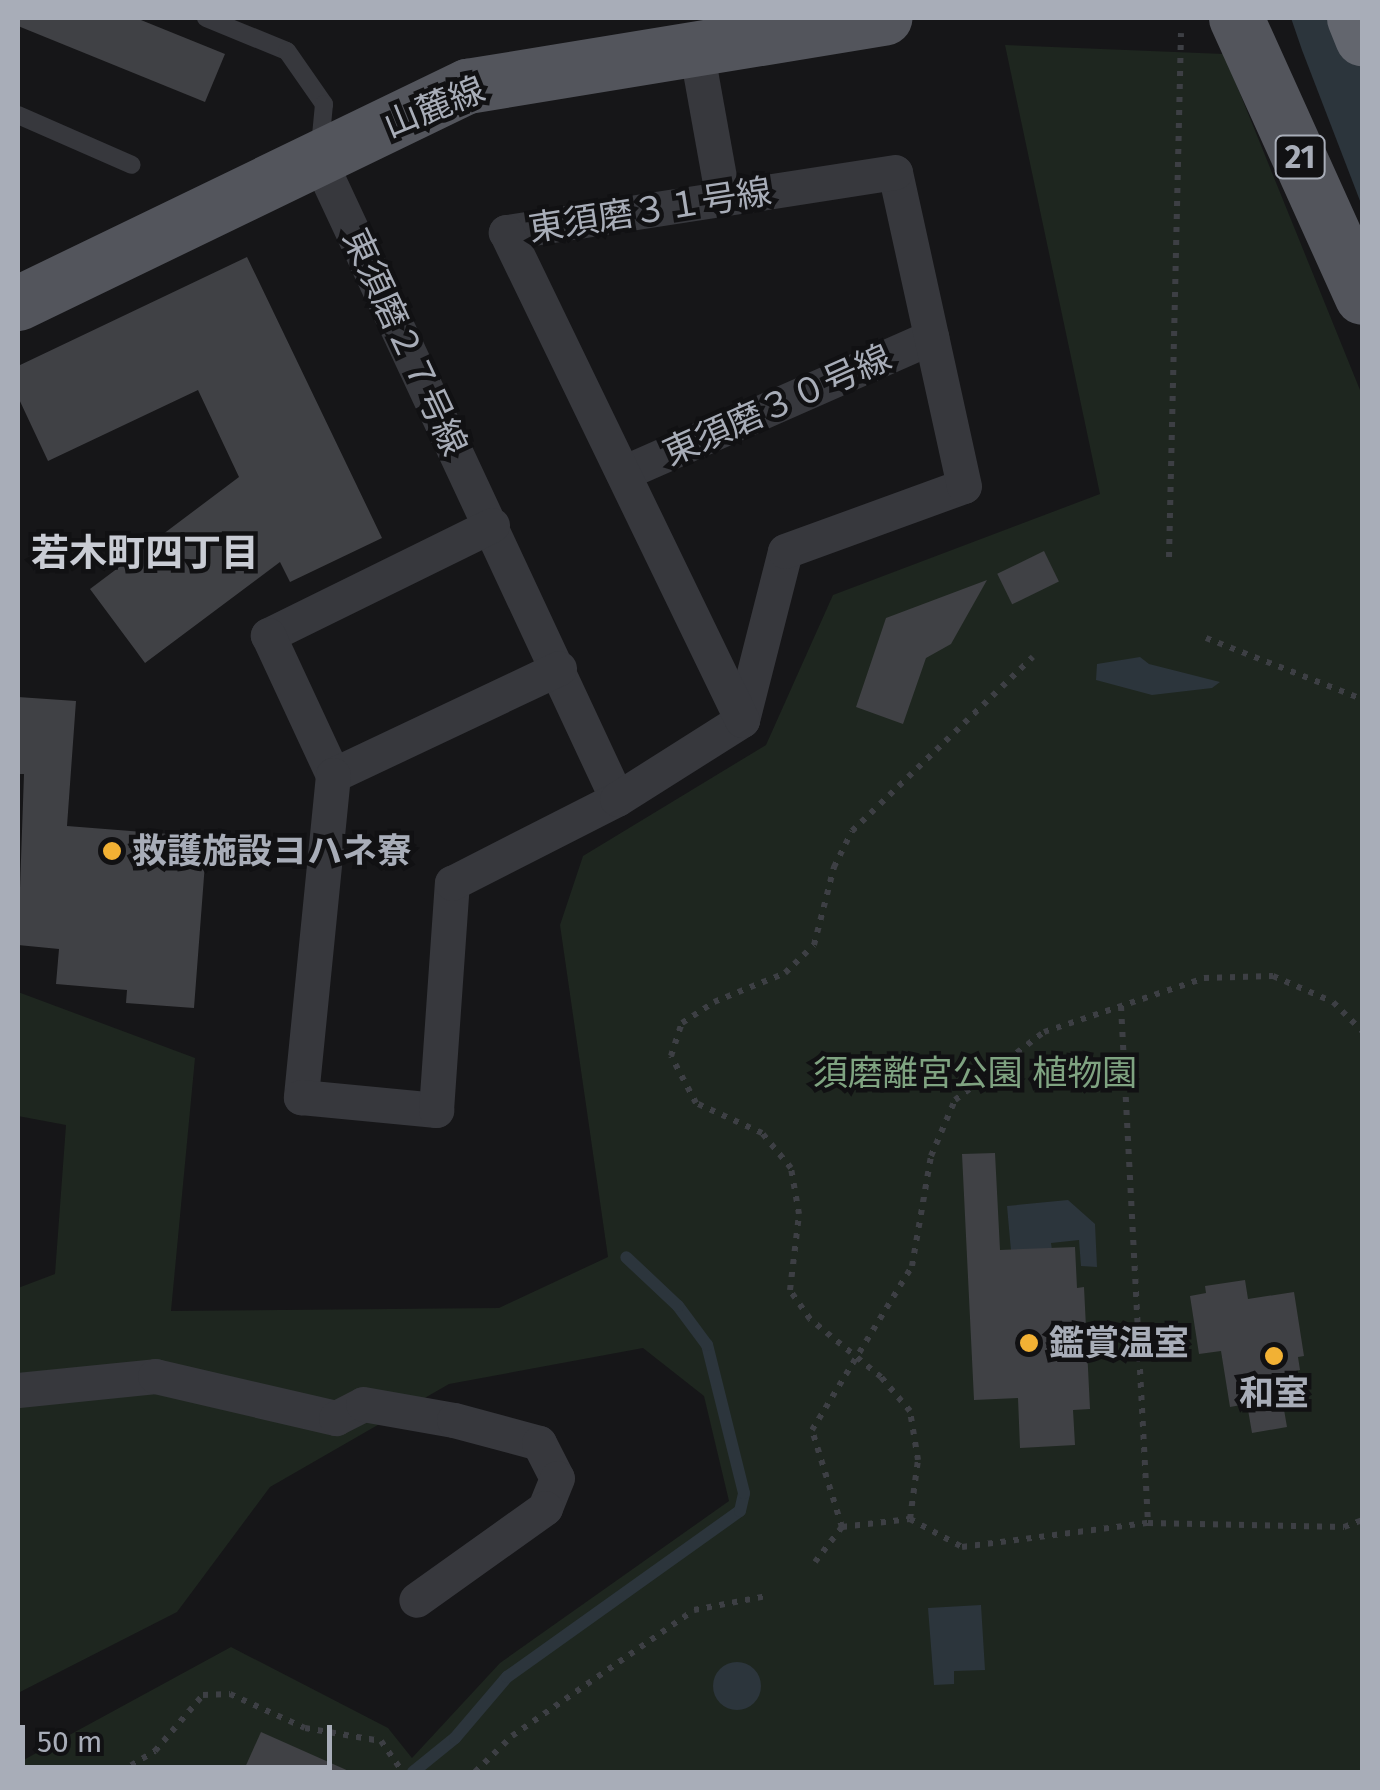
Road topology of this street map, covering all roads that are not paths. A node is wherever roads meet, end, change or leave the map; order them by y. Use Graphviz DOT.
graph roads {
  1 [pos="206,18"];
  2 [pos="884,18"];
  3 [pos="1236,18"];
  4 [pos="1354,18"];
  5 [pos="1362,38"];
  6 [pos="696,49"];
  7 [pos="18,115"];
  8 [pos="318,158"];
  9 [pos="132,165"];
  10 [pos="722,199"];
  11 [pos="1362,297"];
  12 [pos="18,303"];
  13 [pos="931,337"];
  14 [pos="622,474"];
  15 [pos="492,525"];
  16 [pos="559,668"];
  17 [pos="742,720"];
  18 [pos="333,774"];
  19 [pos="617,799"];
  20 [pos="18,1390"];
  21 [pos="416,1600"];
  1 -- 8 [label="lane"];
  2 -- 6 [label="main road, 山麓線"];
  3 -- 11 [label="main road, 21"];
  4 -- 5 [label="highway"];
  6 -- 8 [label="main road, 山麓線"];
  6 -- 10 [label="street"];
  7 -- 9 [label="lane"];
  8 -- 12 [label="main road, 山麓線"];
  8 -- 15 [label="street, 東須磨２７号線"];
  10 -- 13 [label="street, 東須磨３１号線"];
  10 -- 14 [label="street, 東須磨３１号線"];
  13 -- 14 [label="street, 東須磨３０号線"];
  13 -- 17 [label="street, 東須磨３１号線"];
  14 -- 17 [label="street, 東須磨３１号線"];
  15 -- 16 [label="street, 東須磨２７号線"];
  15 -- 18 [label="street"];
  16 -- 18 [label="street"];
  16 -- 19 [label="street, 東須磨２７号線"];
  17 -- 19 [label="street"];
  18 -- 19 [label="street"];
  20 -- 21 [label="street"];
}
